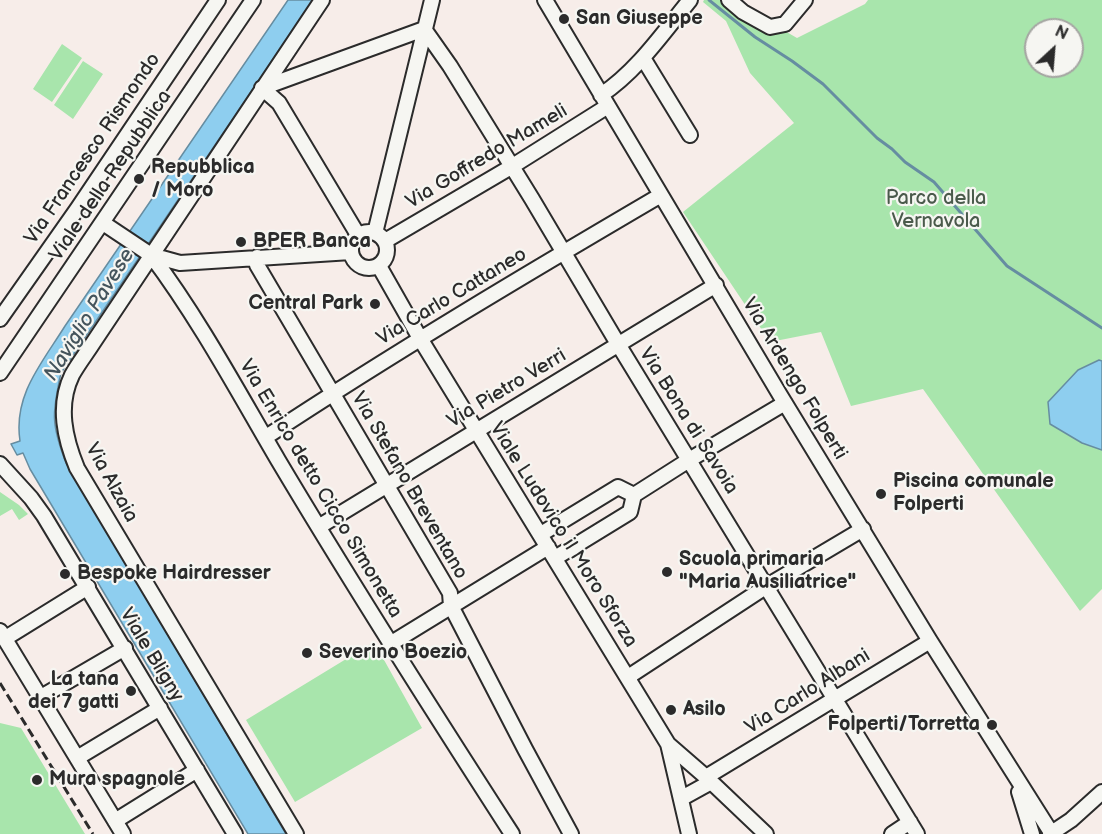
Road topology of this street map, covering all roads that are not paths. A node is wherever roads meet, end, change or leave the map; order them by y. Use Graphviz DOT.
graph roads {
  1 [pos="218,0"];
  2 [pos="253,0"];
  3 [pos="322,0"];
  4 [pos="432,0"];
  5 [pos="690,0"];
  6 [pos="729,0"];
  7 [pos="805,0"];
  8 [pos="551,2"];
  9 [pos="424,29"];
  10 [pos="643,58"];
  11 [pos="262,88"];
  12 [pos="605,100"];
  13 [pos="690,135"];
  14 [pos="511,167"];
  15 [pos="661,195"];
  16 [pos="103,223"];
  17 [pos="358,235"];
  18 [pos="380,237"];
  19 [pos="351,252"];
  20 [pos="563,252"];
  21 [pos="148,253"];
  22 [pos="257,257"];
  23 [pos="379,266"];
  24 [pos="716,285"];
  25 [pos="0,319"];
  26 [pos="421,340"];
  27 [pos="618,344"];
  28 [pos="0,373"];
  29 [pos="333,393"];
  30 [pos="785,403"];
  31 [pos="476,430"];
  32 [pos="266,436"];
  33 [pos="689,460"];
  34 [pos="0,464"];
  35 [pos="4,478"];
  36 [pos="386,486"];
  37 [pos="634,495"];
  38 [pos="320,526"];
  39 [pos="863,529"];
  40 [pos="541,534"];
  41 [pos="552,552"];
  42 [pos="767,586"];
  43 [pos="88,587"];
  44 [pos="451,606"];
  45 [pos="2,635"];
  46 [pos="930,641"];
  47 [pos="390,644"];
  48 [pos="125,648"];
  49 [pos="628,677"];
  50 [pos="41,697"];
  51 [pos="835,698"];
  52 [pos="160,708"];
  53 [pos="668,744"];
  54 [pos="77,759"];
  55 [pos="197,770"];
  56 [pos="1014,776"];
  57 [pos="709,779"];
  58 [pos="1102,792"];
  59 [pos="682,798"];
  60 [pos="115,821"];
  61 [pos="1070,827"];
  62 [pos="914,828"];
  63 [pos="233,833"];
  64 [pos="123,834"];
  65 [pos="296,834"];
  66 [pos="512,834"];
  67 [pos="571,834"];
  68 [pos="689,834"];
  69 [pos="766,834"];
  70 [pos="892,834"];
  71 [pos="1032,834"];
  72 [pos="1051,834"];
  1 -- 25 [label="street, Via Francesco Rismondo"];
  2 -- 16 [label="street, Viale della Repubblica"];
  3 -- 11 [label="street, Via Alzaia"];
  4 -- 9 [label="street"];
  5 -- 10 [label="street, Via Goffredo Mameli"];
  6 -- 7 [label="street"];
  8 -- 12 [label="street, Via Ardengo Folperti"];
  9 -- 11 [label="street"];
  9 -- 14 [label="street, Via Bona di Savoia"];
  9 -- 18 [label="street"];
  10 -- 12 [label="street, Via Goffredo Mameli"];
  10 -- 13 [label="street"];
  11 -- 17 [label="street"];
  11 -- 21 [label="street, Via Alzaia"];
  12 -- 14 [label="street, Via Goffredo Mameli"];
  12 -- 15 [label="street, Via Ardengo Folperti"];
  14 -- 18 [label="street, Via Goffredo Mameli"];
  14 -- 20 [label="street, Via Bona di Savoia"];
  15 -- 20 [label="street, Via Carlo Cattaneo"];
  15 -- 24 [label="street, Via Ardengo Folperti"];
  16 -- 21 [label="street"];
  16 -- 28 [label="street, Viale della Repubblica"];
  17 -- 18 [label="street"];
  17 -- 19 [label="street"];
  18 -- 23 [label="street"];
  19 -- 22 [label="street"];
  19 -- 23 [label="street"];
  20 -- 26 [label="street, Via Carlo Cattaneo"];
  20 -- 27 [label="street, Via Bona di Savoia"];
  21 -- 22 [label="street"];
  21 -- 32 [label="street, Via Enrico detto Cicco Simonetta"];
  21 -- 65 [label="street, Via Alzaia"];
  22 -- 29 [label="street, Via Stefano Breventano"];
  23 -- 26 [label="street, Viale Ludovico il Moro Sforza"];
  24 -- 27 [label="street, Via Pietro Verri"];
  24 -- 30 [label="street, Via Ardengo Folperti"];
  26 -- 29 [label="street, Via Carlo Cattaneo"];
  26 -- 31 [label="street, Viale Ludovico il Moro Sforza"];
  27 -- 31 [label="street, Via Pietro Verri"];
  27 -- 33 [label="street, Via Bona di Savoia"];
  29 -- 32 [label="street, Via Carlo Cattaneo"];
  29 -- 36 [label="street, Via Stefano Breventano"];
  30 -- 33 [label="street"];
  30 -- 39 [label="street, Via Ardengo Folperti"];
  31 -- 36 [label="street, Via Pietro Verri"];
  31 -- 40 [label="street, Viale Ludovico il Moro Sforza"];
  32 -- 38 [label="street, Via Enrico detto Cicco Simonetta"];
  33 -- 37 [label="street"];
  33 -- 42 [label="street, Via Bona di Savoia"];
  34 -- 35 [label="street, Viale Bligny"];
  35 -- 43 [label="street, Viale Bligny"];
  36 -- 38 [label="street, Via Pietro Verri"];
  36 -- 44 [label="street, Via Stefano Breventano"];
  37 -- 40 [label="street"];
  37 -- 41 [label="street"];
  38 -- 47 [label="street, Via Enrico detto Cicco Simonetta"];
  39 -- 42 [label="street"];
  39 -- 46 [label="street, Via Ardengo Folperti"];
  40 -- 41 [label="street, Viale Ludovico il Moro Sforza"];
  41 -- 44 [label="street"];
  41 -- 49 [label="street, Viale Ludovico il Moro Sforza"];
  42 -- 49 [label="street"];
  42 -- 51 [label="street, Via Bona di Savoia"];
  43 -- 45 [label="street"];
  43 -- 48 [label="street, Viale Bligny"];
  44 -- 47 [label="street"];
  44 -- 67 [label="street, Via Stefano Breventano"];
  45 -- 50 [label="street"];
  46 -- 51 [label="street, Via Carlo Albani"];
  46 -- 56 [label="street, Via Ardengo Folperti"];
  47 -- 66 [label="street, Via Enrico detto Cicco Simonetta"];
  48 -- 50 [label="street"];
  48 -- 52 [label="street, Viale Bligny"];
  49 -- 53 [label="street, Viale Ludovico il Moro Sforza"];
  50 -- 54 [label="street"];
  51 -- 57 [label="street, Via Carlo Albani"];
  51 -- 62 [label="street, Via Bona di Savoia"];
  52 -- 54 [label="street"];
  52 -- 55 [label="street, Viale Bligny"];
  53 -- 57 [label="street"];
  53 -- 59 [label="street, Viale Ludovico il Moro Sforza"];
  54 -- 60 [label="street"];
  55 -- 60 [label="street"];
  55 -- 63 [label="street, Viale Bligny"];
  56 -- 71 [label="street, Via Ardengo Folperti"];
  56 -- 72 [label="street, Via Ardengo Folperti"];
  57 -- 59 [label="street, Via Carlo Albani"];
  57 -- 69 [label="street"];
  58 -- 61 [label="street"];
  59 -- 68 [label="street, Viale Ludovico il Moro Sforza"];
  60 -- 64 [label="street"];
  61 -- 72 [label="street"];
  62 -- 70 [label="street"];
}
